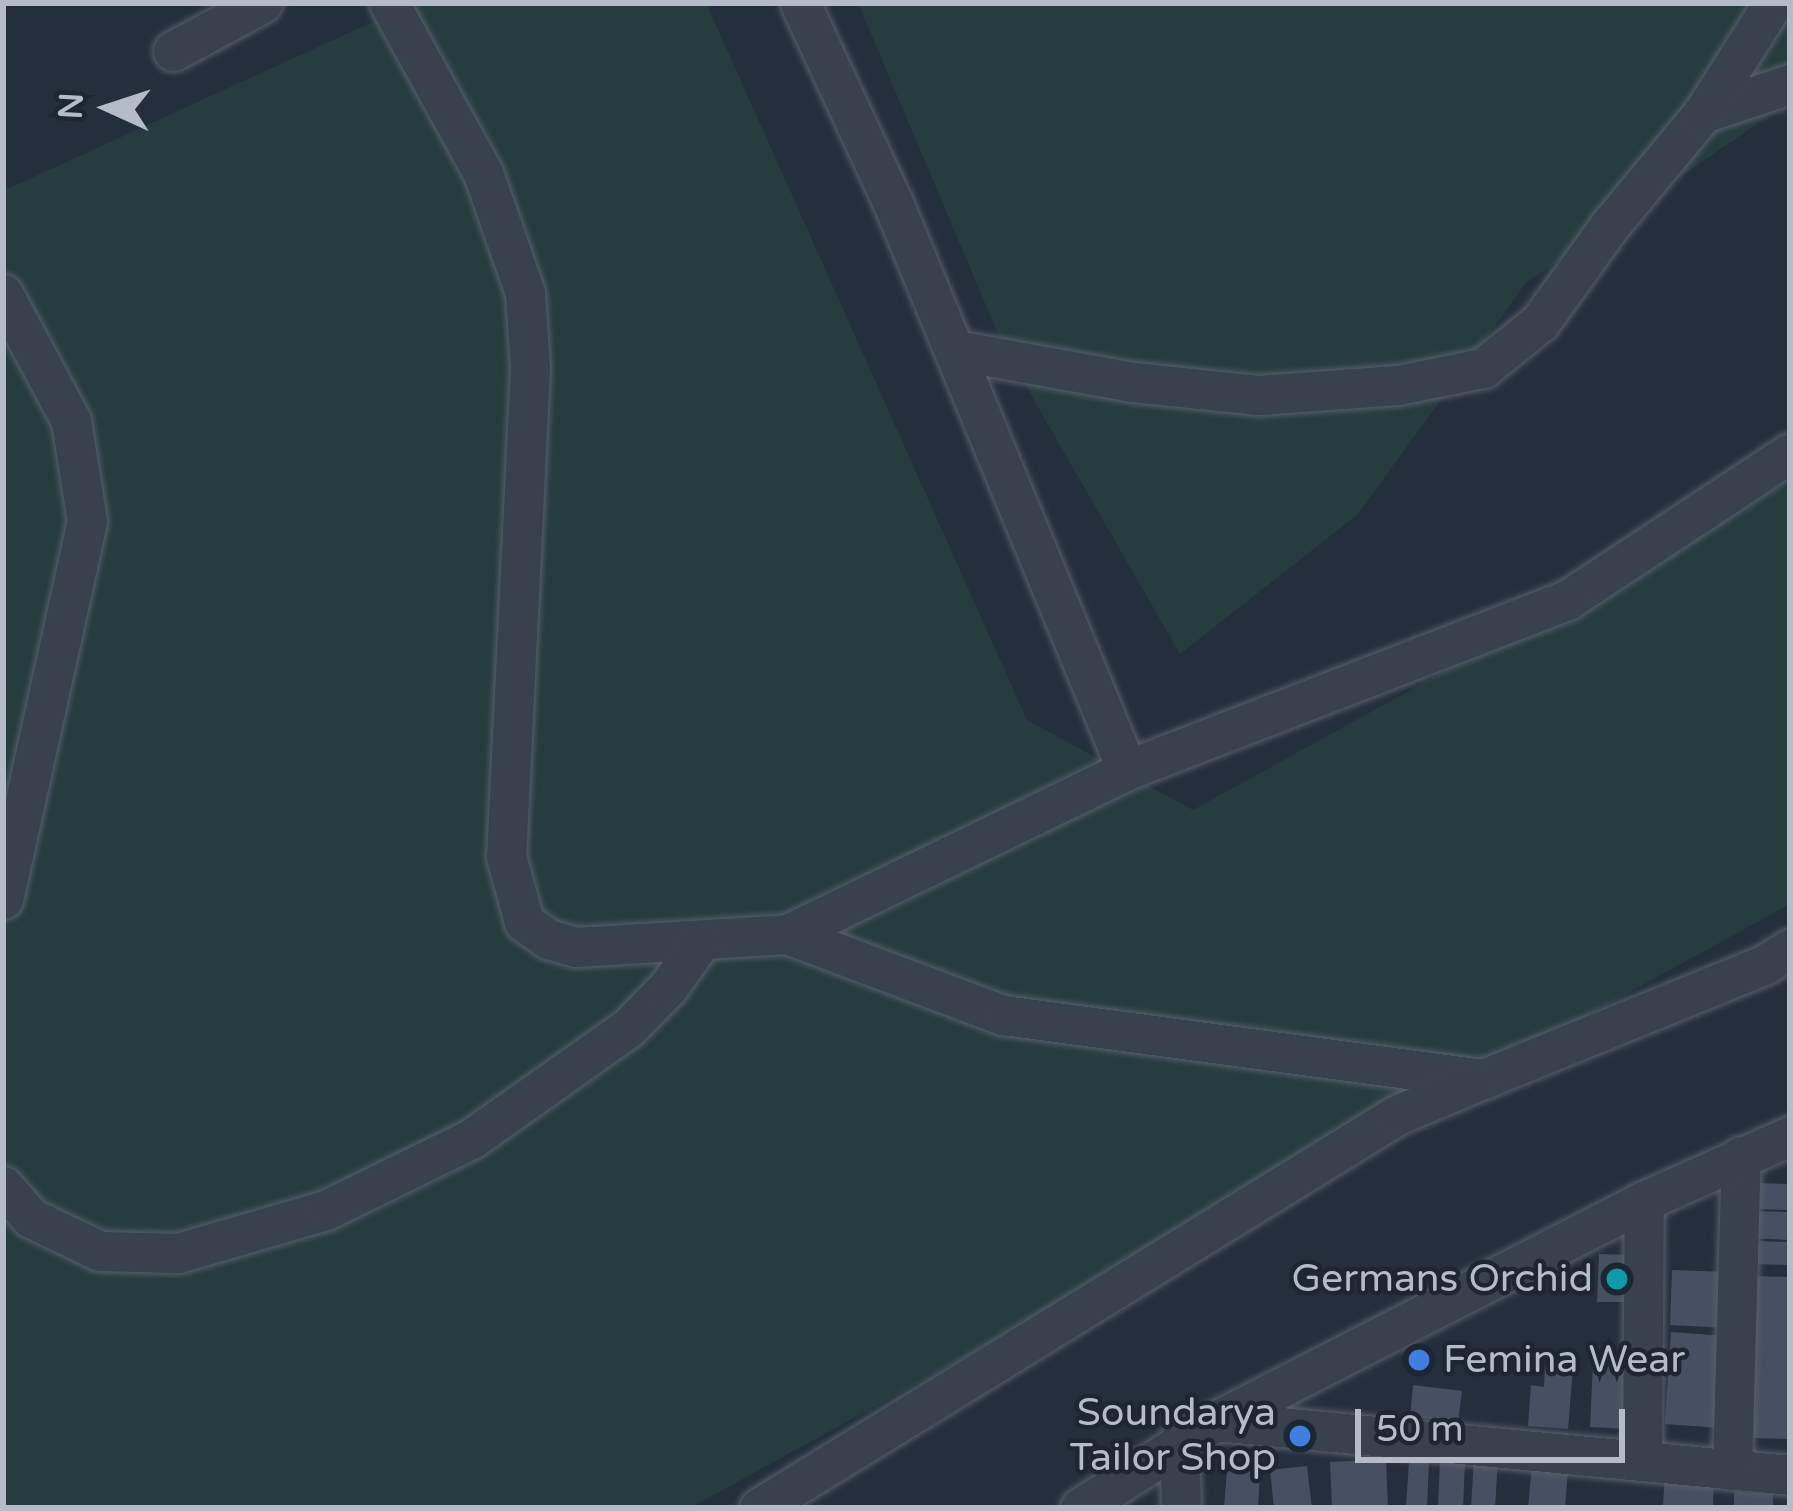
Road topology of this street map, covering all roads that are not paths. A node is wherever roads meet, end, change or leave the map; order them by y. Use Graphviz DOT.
graph roads {
  1 [pos="262,3"];
  2 [pos="389,3"];
  3 [pos="800,3"];
  4 [pos="1773,3"];
  5 [pos="173,51"];
  6 [pos="1790,84"];
  7 [pos="1703,113"];
  8 [pos="3,294"];
  9 [pos="955,350"];
  10 [pos="1790,454"];
  11 [pos="1127,770"];
  12 [pos="3,899"];
  13 [pos="787,934"];
  14 [pos="701,941"];
  15 [pos="1790,949"];
  16 [pos="1483,1079"];
  17 [pos="1790,1136"];
  18 [pos="1742,1156"];
  19 [pos="3,1186"];
  20 [pos="1644,1202"];
  21 [pos="1216,1421"];
  22 [pos="1179,1441"];
  23 [pos="1642,1461"];
  24 [pos="1732,1470"];
  25 [pos="1790,1475"];
  26 [pos="1097,1503"];
  27 [pos="759,1508"];
  28 [pos="1181,1508"];
  1 -- 5 [label="street"];
  2 -- 14 [label="street"];
  3 -- 9 [label="street"];
  4 -- 7 [label="street"];
  6 -- 7 [label="street"];
  7 -- 9 [label="street"];
  8 -- 12 [label="street"];
  9 -- 11 [label="street"];
  10 -- 11 [label="street"];
  11 -- 13 [label="street"];
  13 -- 14 [label="street"];
  13 -- 16 [label="street"];
  14 -- 19 [label="street"];
  15 -- 16 [label="street"];
  16 -- 27 [label="street"];
  17 -- 18 [label="street"];
  18 -- 20 [label="street"];
  18 -- 24 [label="street"];
  20 -- 21 [label="street"];
  20 -- 23 [label="street"];
  21 -- 22 [label="street"];
  21 -- 23 [label="street"];
  22 -- 26 [label="street"];
  22 -- 28 [label="street"];
  23 -- 24 [label="street"];
  24 -- 25 [label="street"];
}
